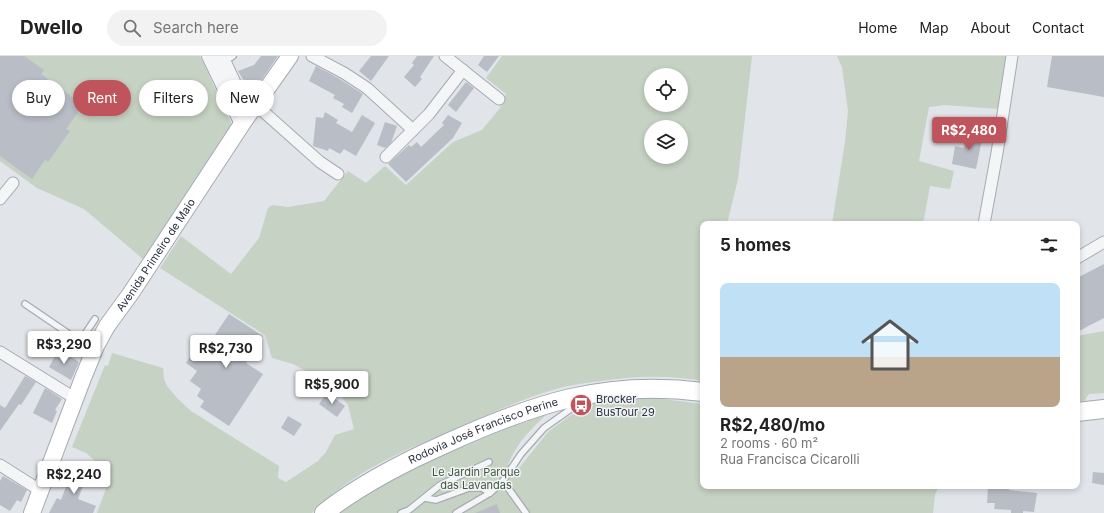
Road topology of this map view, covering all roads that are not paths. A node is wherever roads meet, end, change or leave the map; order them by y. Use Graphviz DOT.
graph roads {
  1 [pos="209,56"];
  2 [pos="290,56"];
  3 [pos="312,56"];
  4 [pos="445,56"];
  5 [pos="1012,56"];
  6 [pos="227,58"];
  7 [pos="463,70"];
  8 [pos="225,80"];
  9 [pos="231,80"];
  10 [pos="273,80"];
  11 [pos="499,99"];
  12 [pos="248,116"];
  13 [pos="251,116"];
  14 [pos="413,130"];
  15 [pos="386,157"];
  16 [pos="338,174"];
  17 [pos="13,184"];
  18 [pos="0,199"];
  19 [pos="985,221"];
  20 [pos="1104,242"];
  21 [pos="1080,256"];
  22 [pos="25,304"];
  23 [pos="95,319"];
  24 [pos="83,337"];
  25 [pos="96,346"];
  26 [pos="0,352"];
  27 [pos="700,392"];
  28 [pos="582,395"];
  29 [pos="76,399"];
  30 [pos="1104,409"];
  31 [pos="1080,412"];
  32 [pos="489,462"];
  33 [pos="0,465"];
  34 [pos="503,481"];
  35 [pos="41,491"];
  36 [pos="490,492"];
  37 [pos="425,498"];
  38 [pos="32,513"];
  39 [pos="324,513"];
  40 [pos="401,513"];
  41 [pos="456,513"];
  42 [pos="526,513"];
  1 -- 8 [label="street"];
  2 -- 10 [label="main road, Avenida Primeiro de Maio"];
  3 -- 14 [label="street"];
  4 -- 7 [label="street"];
  5 -- 19 [label="street"];
  6 -- 9 [label="street"];
  7 -- 11 [label="street"];
  7 -- 14 [label="street"];
  12 -- 25 [label="main road, Avenida Primeiro de Maio"];
  13 -- 16 [label="street"];
  14 -- 15 [label="street"];
  17 -- 18 [label="street"];
  20 -- 21 [label="street"];
  22 -- 24 [label="lane"];
  23 -- 24 [label="lane"];
  24 -- 25 [label="lane"];
  25 -- 29 [label="main road, Avenida Primeiro de Maio"];
  26 -- 29 [label="street"];
  27 -- 28 [label="main road, Rodovia José Francisco Perine"];
  28 -- 34 [label="lane"];
  28 -- 39 [label="main road, Rodovia José Francisco Perine"];
  29 -- 35 [label="main road, Avenida Primeiro de Maio"];
  30 -- 31 [label="main road"];
  32 -- 37 [label="lane"];
  33 -- 35 [label="street"];
  34 -- 36 [label="lane"];
  34 -- 42 [label="lane"];
  35 -- 38 [label="main road, Avenida Primeiro de Maio"];
  36 -- 37 [label="lane"];
  36 -- 41 [label="lane"];
  37 -- 40 [label="lane"];
}
